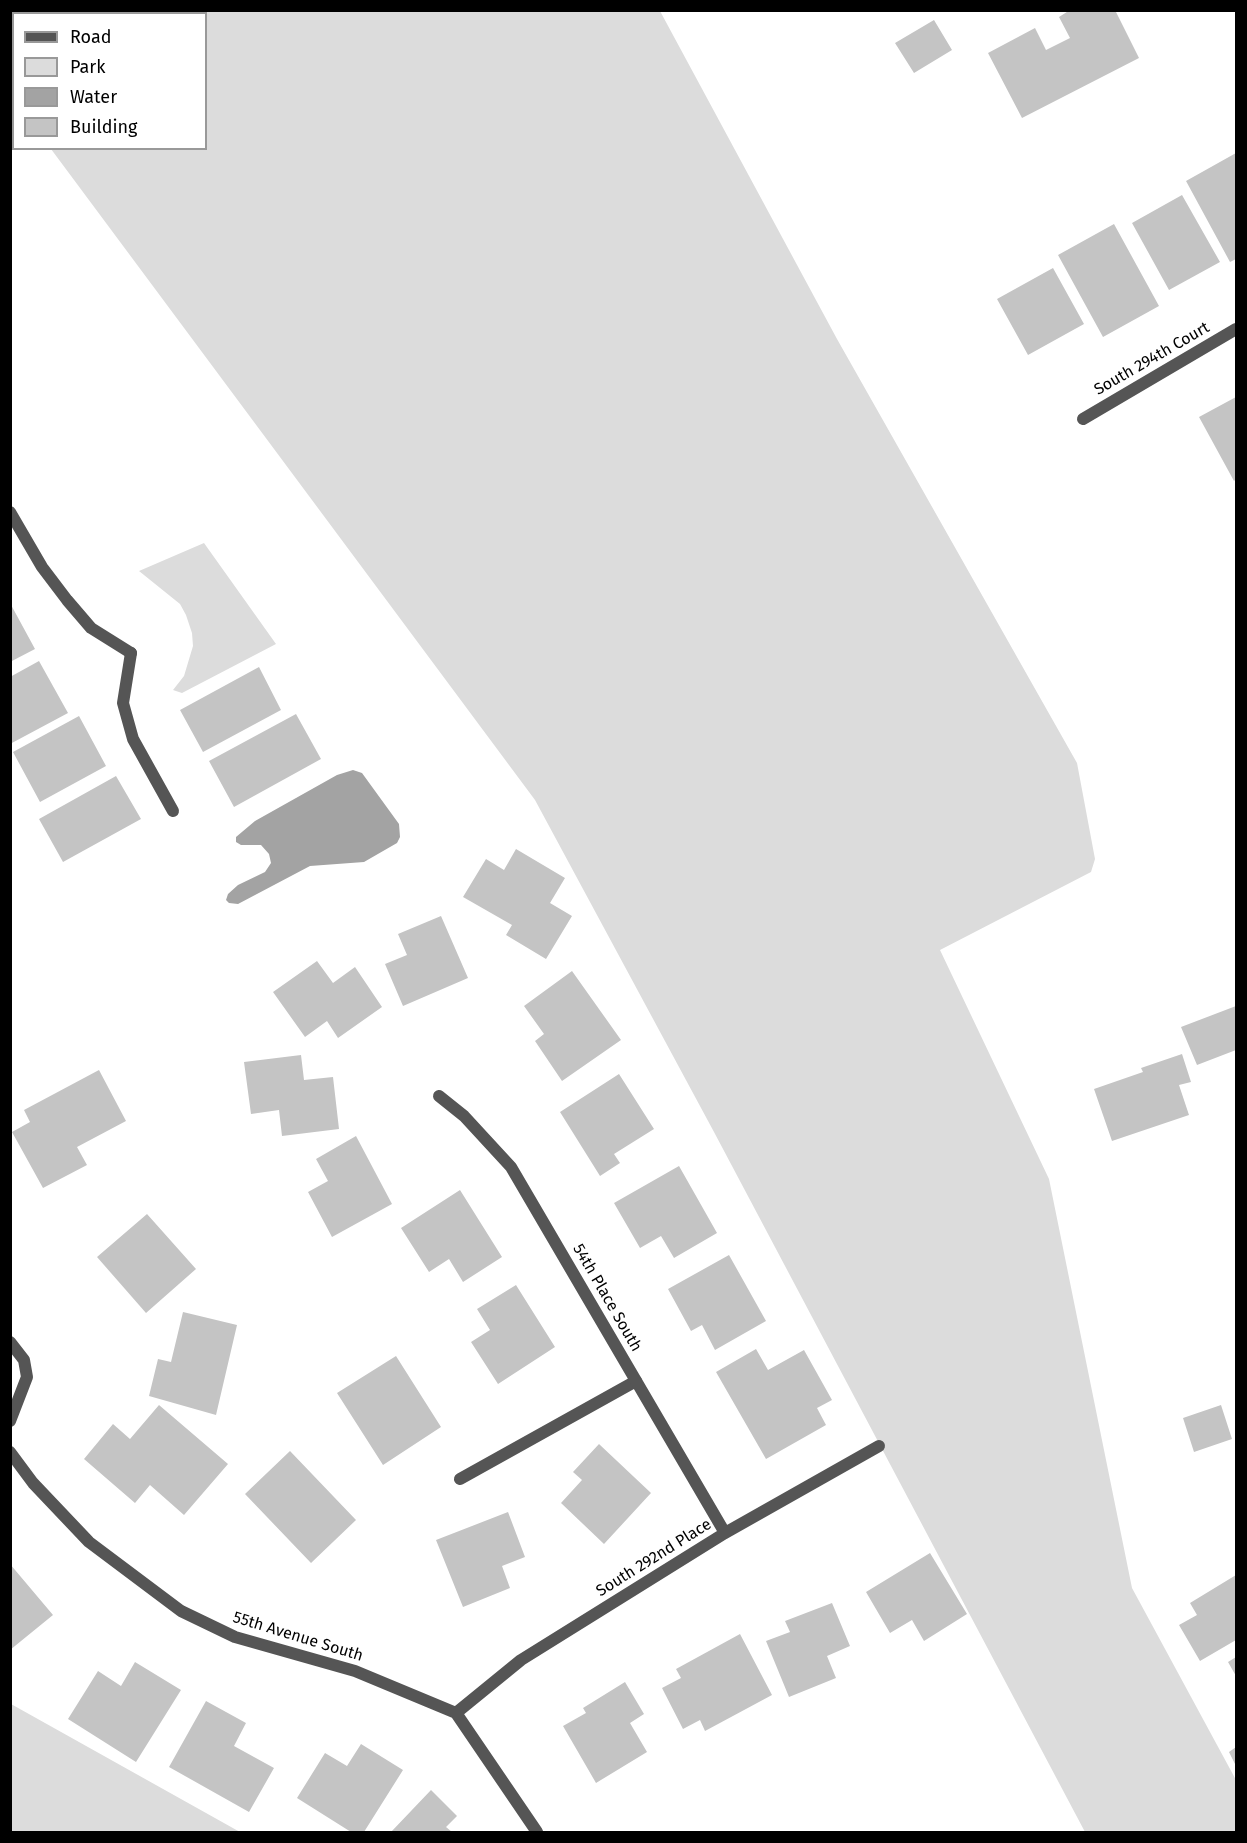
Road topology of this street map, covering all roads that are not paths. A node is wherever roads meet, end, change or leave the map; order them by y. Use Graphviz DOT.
graph roads {
  1 [pos="1236,329"];
  2 [pos="1083,418"];
  3 [pos="10,512"];
  4 [pos="173,812"];
  5 [pos="440,1096"];
  6 [pos="10,1342"];
  7 [pos="636,1381"];
  8 [pos="10,1421"];
  9 [pos="879,1446"];
  10 [pos="10,1452"];
  11 [pos="460,1479"];
  12 [pos="724,1533"];
  13 [pos="456,1713"];
  14 [pos="537,1833"];
  1 -- 2 [label="street, South 294th Court"];
  3 -- 4 [label="street"];
  5 -- 7 [label="street, 54th Place South"];
  6 -- 8 [label="street"];
  7 -- 11 [label="street"];
  7 -- 12 [label="street, 54th Place South"];
  9 -- 12 [label="street, South 292nd Place"];
  10 -- 13 [label="street, 55th Avenue South"];
  12 -- 13 [label="street, South 292nd Place"];
  13 -- 14 [label="street"];
}
